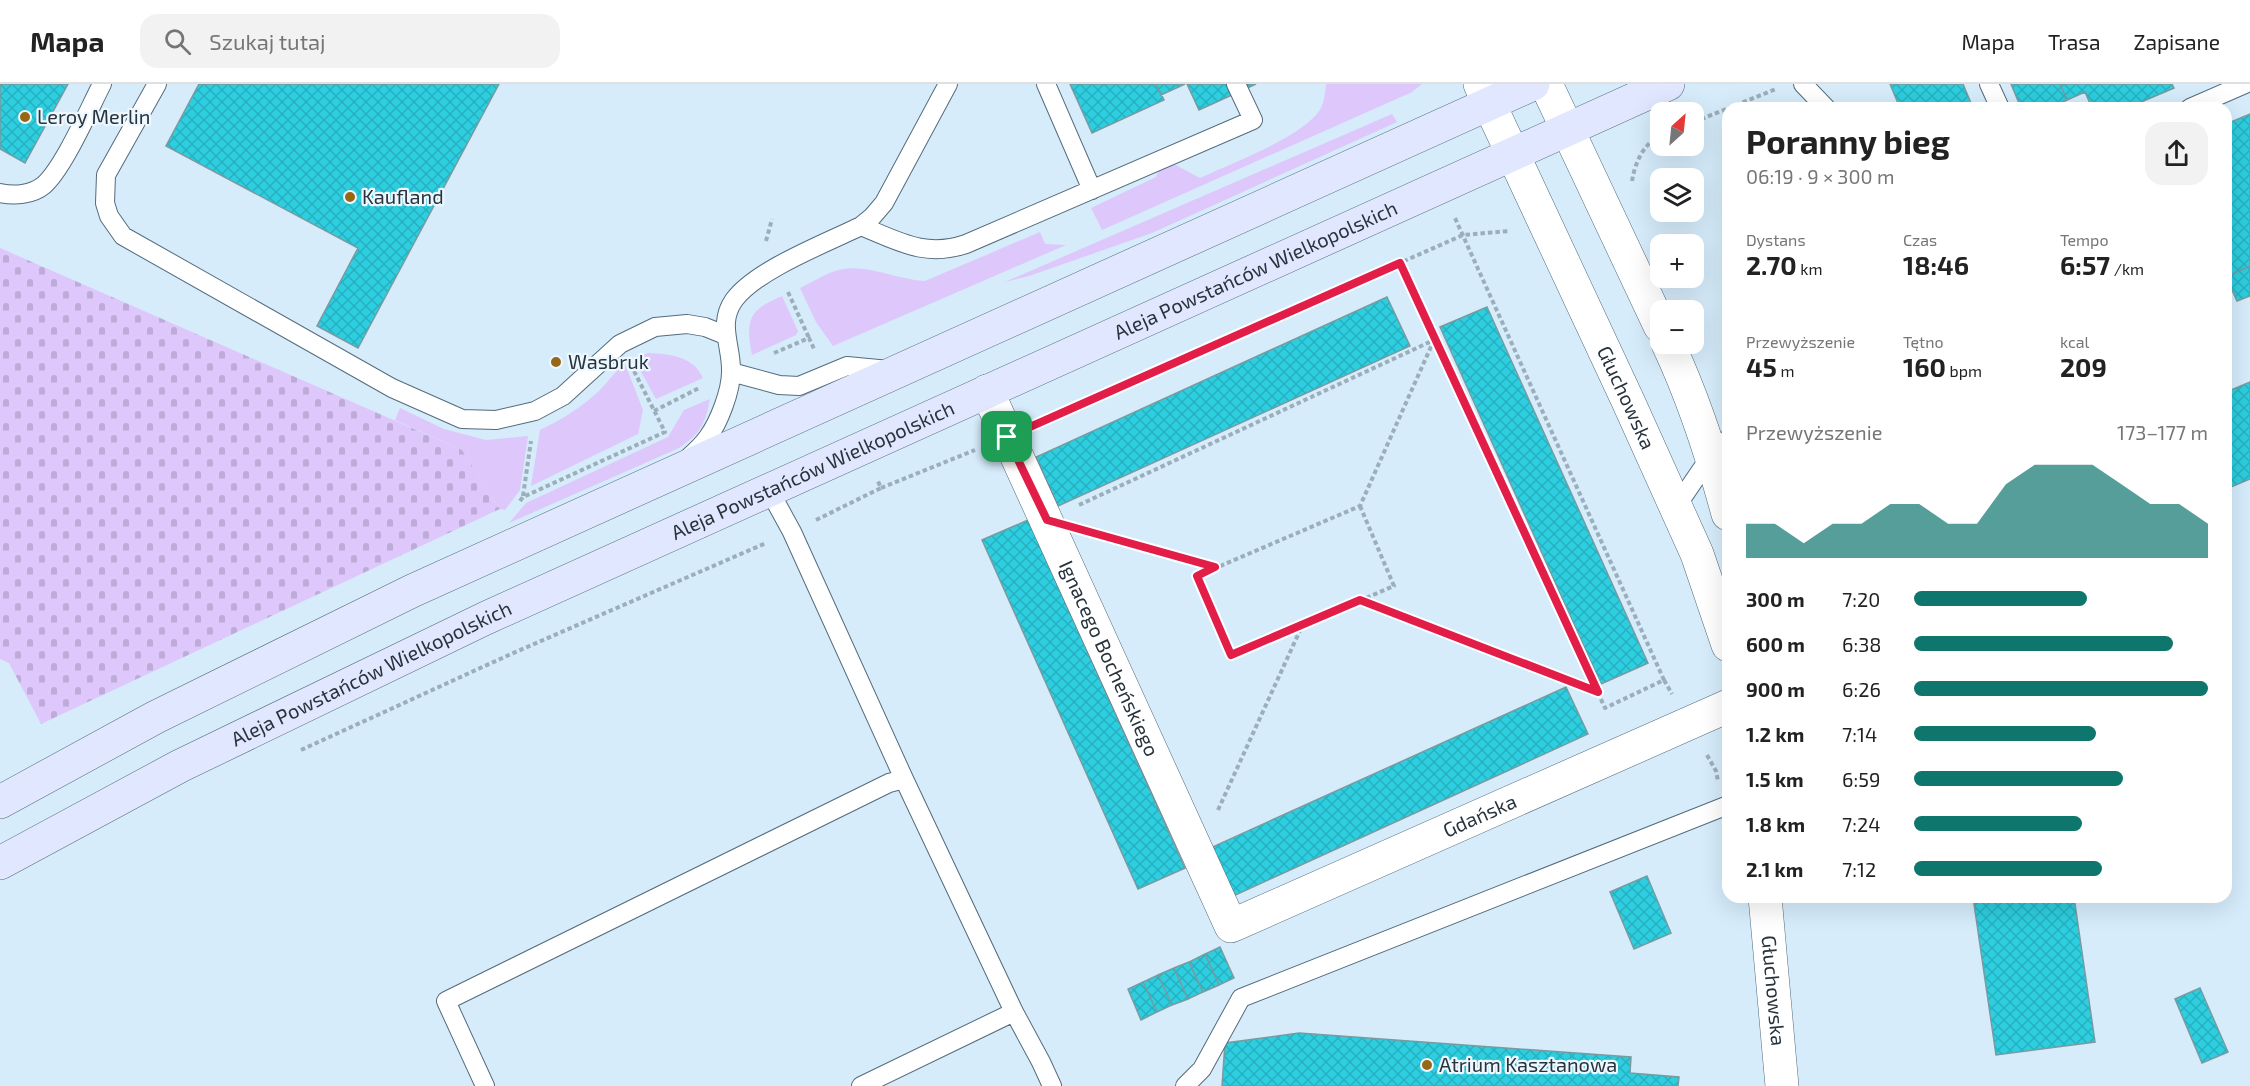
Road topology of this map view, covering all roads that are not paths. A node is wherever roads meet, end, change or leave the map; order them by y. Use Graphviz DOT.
graph roads {
  1 [pos="102,84"];
  2 [pos="157,84"];
  3 [pos="948,84"];
  4 [pos="1046,84"];
  5 [pos="1236,84"];
  6 [pos="1533,84"];
  7 [pos="1546,84"];
  8 [pos="1668,84"];
  9 [pos="1803,84"];
  10 [pos="1989,84"];
  11 [pos="2245,84"];
  12 [pos="1485,94"];
  13 [pos="1820,102"];
  14 [pos="1997,102"];
  15 [pos="2204,102"];
  16 [pos="1567,129"];
  17 [pos="1514,155"];
  18 [pos="1092,190"];
  19 [pos="0,193"];
  20 [pos="861,226"];
  21 [pos="1650,305"];
  22 [pos="725,334"];
  23 [pos="1673,354"];
  24 [pos="899,371"];
  25 [pos="731,372"];
  26 [pos="987,391"];
  27 [pos="1720,446"];
  28 [pos="1722,463"];
  29 [pos="678,470"];
  30 [pos="769,490"];
  31 [pos="1676,507"];
  32 [pos="1722,627"];
  33 [pos="1722,709"];
  34 [pos="904,778"];
  35 [pos="0,802"];
  36 [pos="1722,807"];
  37 [pos="0,863"];
  38 [pos="1766,903"];
  39 [pos="1232,927"];
  40 [pos="1014,1012"];
  41 [pos="485,1086"];
  42 [pos="861,1086"];
  43 [pos="1053,1086"];
  44 [pos="1185,1086"];
  45 [pos="1782,1086"];
  1 -- 19 [label="lane"];
  2 -- 22 [label="lane"];
  3 -- 20 [label="lane"];
  4 -- 18 [label="lane"];
  5 -- 18 [label="lane"];
  6 -- 12 [label="main road"];
  7 -- 16 [label="street"];
  8 -- 16 [label="main road, Aleja Powstańców Wielkopolskich"];
  9 -- 13 [label="lane"];
  10 -- 14 [label="lane"];
  11 -- 15 [label="lane"];
  12 -- 17 [label="street, Głuchowska"];
  12 -- 24 [label="main road"];
  16 -- 17 [label="main road, Aleja Powstańców Wielkopolskich"];
  16 -- 21 [label="street"];
  17 -- 26 [label="main road, Aleja Powstańców Wielkopolskich"];
  17 -- 31 [label="street, Głuchowska"];
  18 -- 20 [label="lane"];
  20 -- 22 [label="lane"];
  22 -- 25 [label="lane"];
  23 -- 27 [label="street"];
  24 -- 25 [label="lane"];
  24 -- 29 [label="main road"];
  25 -- 29 [label="lane"];
  26 -- 30 [label="main road, Aleja Powstańców Wielkopolskich"];
  26 -- 39 [label="street, Ignacego Bocheńskiego"];
  27 -- 28 [label="street"];
  27 -- 31 [label="lane"];
  29 -- 35 [label="main road"];
  30 -- 34 [label="lane"];
  30 -- 37 [label="main road, Aleja Powstańców Wielkopolskich"];
  31 -- 32 [label="street, Głuchowska"];
  33 -- 39 [label="street, Gdańska"];
  34 -- 40 [label="lane"];
  34 -- 41 [label="lane"];
  36 -- 44 [label="lane"];
  38 -- 45 [label="street, Głuchowska"];
  40 -- 42 [label="lane"];
  40 -- 43 [label="lane"];
}
